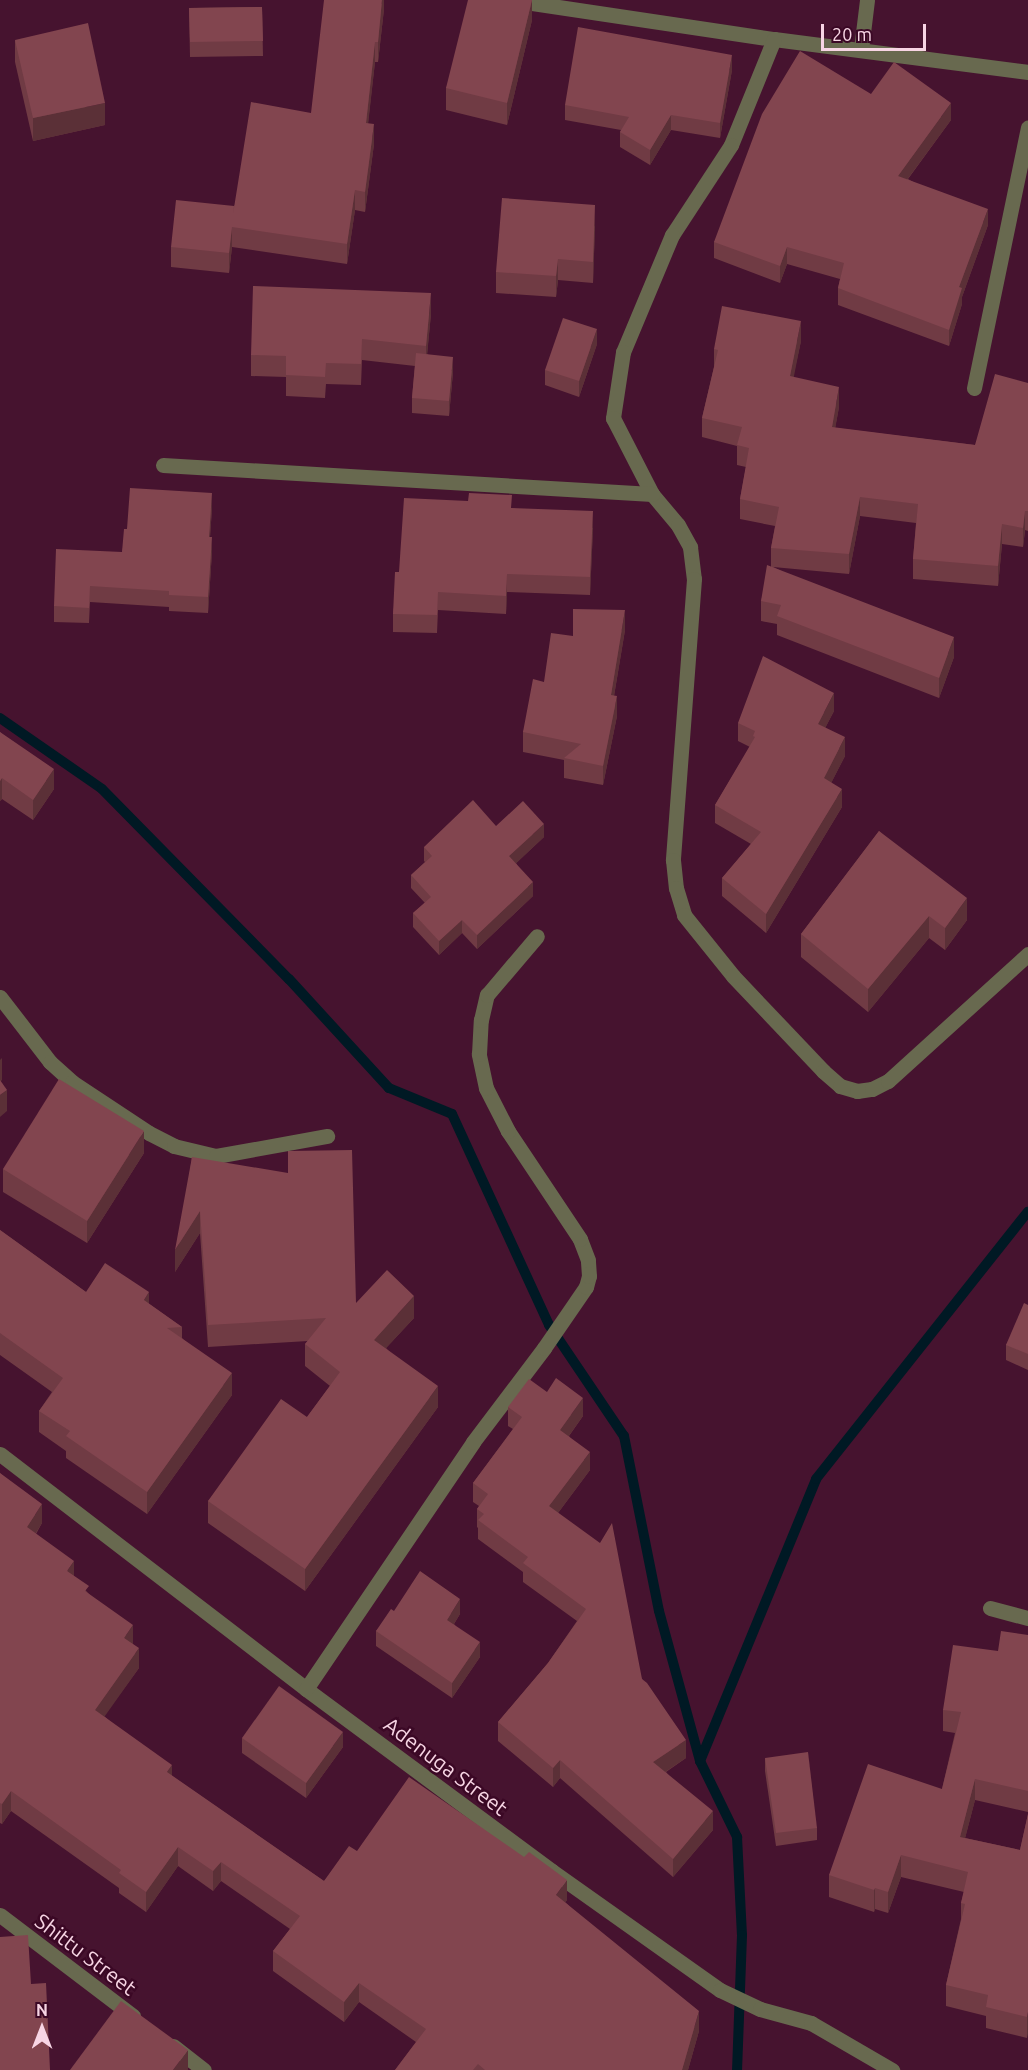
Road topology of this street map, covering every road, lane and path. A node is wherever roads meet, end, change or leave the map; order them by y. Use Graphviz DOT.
graph roads {
  1 [pos="512,0"];
  2 [pos="867,0"];
  3 [pos="774,39"];
  4 [pos="861,49"];
  5 [pos="1028,72"];
  6 [pos="1028,128"];
  7 [pos="974,388"];
  8 [pos="163,465"];
  9 [pos="652,494"];
  10 [pos="537,936"];
  11 [pos="1028,954"];
  12 [pos="0,997"];
  13 [pos="327,1136"];
  14 [pos="0,1454"];
  15 [pos="990,1608"];
  16 [pos="1028,1618"];
  17 [pos="306,1689"];
  18 [pos="0,1915"];
  19 [pos="204,2070"];
  20 [pos="892,2070"];
  1 -- 3 [label="street"];
  2 -- 4 [label="street"];
  3 -- 4 [label="street"];
  3 -- 9 [label="street"];
  4 -- 5 [label="street"];
  6 -- 7 [label="street"];
  8 -- 9 [label="street"];
  9 -- 11 [label="street"];
  10 -- 17 [label="street"];
  12 -- 13 [label="street"];
  14 -- 17 [label="street, Adenuga Street"];
  15 -- 16 [label="street"];
  17 -- 20 [label="street, Adenuga Street"];
  18 -- 19 [label="street, Shittu Street"];
}
